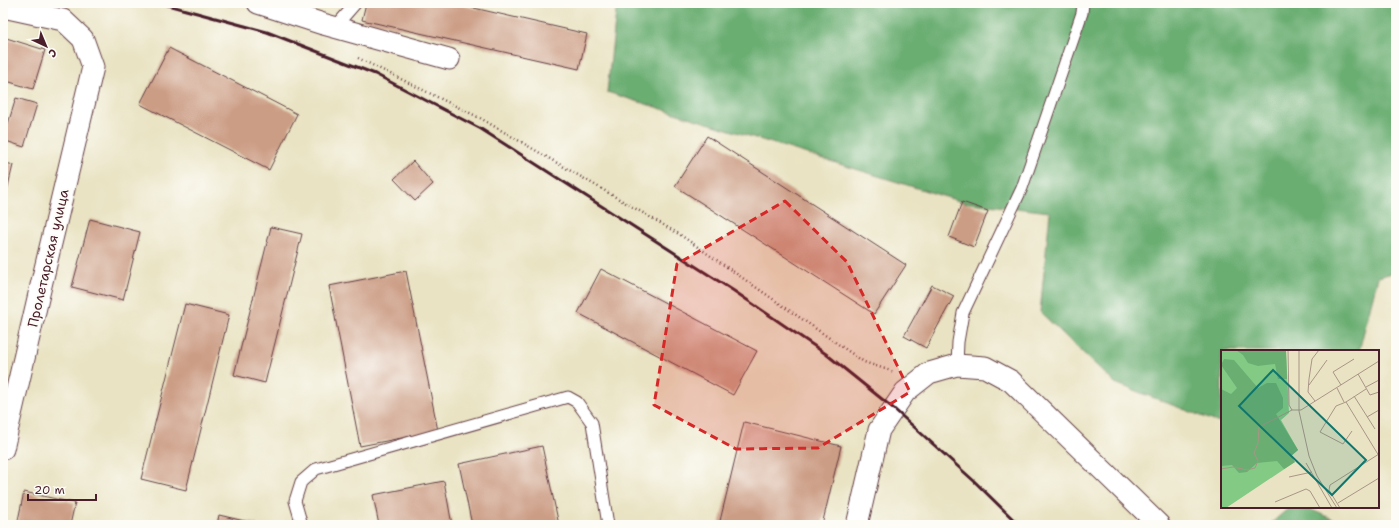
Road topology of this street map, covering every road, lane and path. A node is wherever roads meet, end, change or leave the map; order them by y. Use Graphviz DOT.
graph roads {
  1 [pos="258,3"];
  2 [pos="356,3"];
  3 [pos="1083,3"];
  4 [pos="3,7"];
  5 [pos="335,27"];
  6 [pos="353,56"];
  7 [pos="449,59"];
  8 [pos="957,365"];
  9 [pos="895,372"];
  10 [pos="3,449"];
  11 [pos="302,525"];
  12 [pos="608,525"];
  13 [pos="857,525"];
  14 [pos="1159,525"];
  1 -- 5 [label="street"];
  2 -- 5 [label="lane"];
  3 -- 8 [label="lane"];
  4 -- 10 [label="street, Пролетарская улица"];
  5 -- 7 [label="street"];
  6 -- 9 [label="path"];
  8 -- 13 [label="street"];
  8 -- 14 [label="street"];
  11 -- 12 [label="lane"];
}
